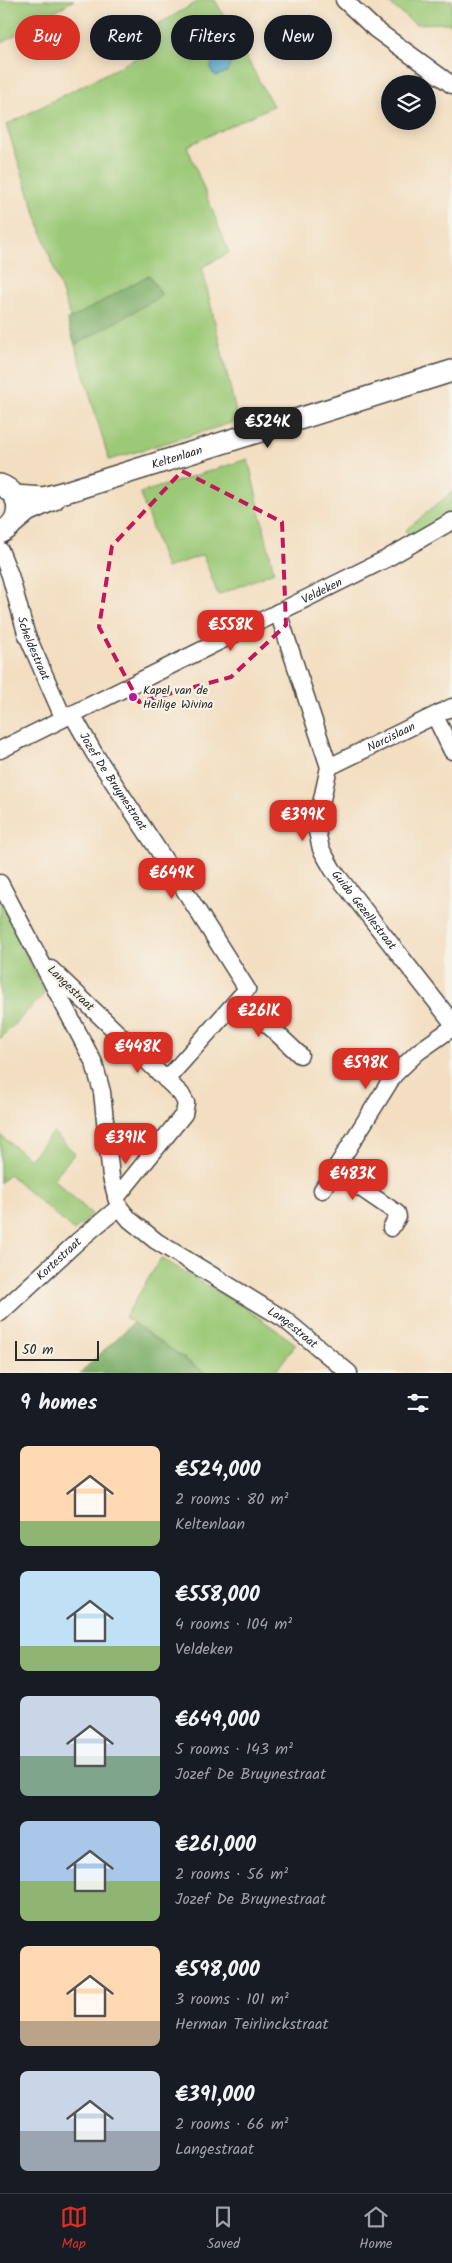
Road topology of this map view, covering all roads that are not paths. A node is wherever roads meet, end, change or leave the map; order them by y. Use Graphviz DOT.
graph roads {
  1 [pos="344,0"];
  2 [pos="452,85"];
  3 [pos="452,371"];
  4 [pos="7,490"];
  5 [pos="72,490"];
  6 [pos="452,521"];
  7 [pos="8,528"];
  8 [pos="0,550"];
  9 [pos="10,575"];
  10 [pos="278,612"];
  11 [pos="452,707"];
  12 [pos="68,716"];
  13 [pos="435,716"];
  14 [pos="0,750"];
  15 [pos="452,750"];
  16 [pos="329,767"];
  17 [pos="0,883"];
  18 [pos="41,958"];
  19 [pos="239,998"];
  20 [pos="452,1022"];
  21 [pos="452,1028"];
  22 [pos="300,1055"];
  23 [pos="166,1080"];
  24 [pos="334,1170"];
  25 [pos="322,1190"];
  26 [pos="118,1202"];
  27 [pos="391,1228"];
  28 [pos="0,1313"];
  29 [pos="349,1373"];
  1 -- 2 [label="street"];
  3 -- 5 [label="main road, Keltenlaan"];
  4 -- 5 [label="main road, Keltenlaan"];
  4 -- 7 [label="main road, Keltenlaan"];
  5 -- 7 [label="main road, Keltenlaan"];
  6 -- 10 [label="street, Veldeken"];
  7 -- 9 [label="street, Scheldestraat"];
  8 -- 9 [label="street, Scheldestraat"];
  9 -- 12 [label="street, Scheldestraat"];
  10 -- 12 [label="street, Veldeken"];
  10 -- 16 [label="street"];
  11 -- 13 [label="street, Narcislaan"];
  12 -- 14 [label="street, Veldeken"];
  12 -- 19 [label="street, Jozef De Bruynestraat"];
  13 -- 15 [label="street"];
  13 -- 16 [label="street, Narcislaan"];
  16 -- 20 [label="street, Guido Gezellestraat"];
  17 -- 18 [label="street, Langestraat"];
  18 -- 23 [label="street, Langestraat"];
  18 -- 26 [label="street, Langestraat"];
  19 -- 22 [label="street"];
  19 -- 23 [label="street"];
  21 -- 24 [label="street"];
  23 -- 26 [label="street, Langestraat"];
  24 -- 25 [label="street"];
  24 -- 27 [label="street"];
  26 -- 28 [label="street, Kortestraat"];
  26 -- 29 [label="street, Langestraat"];
}
